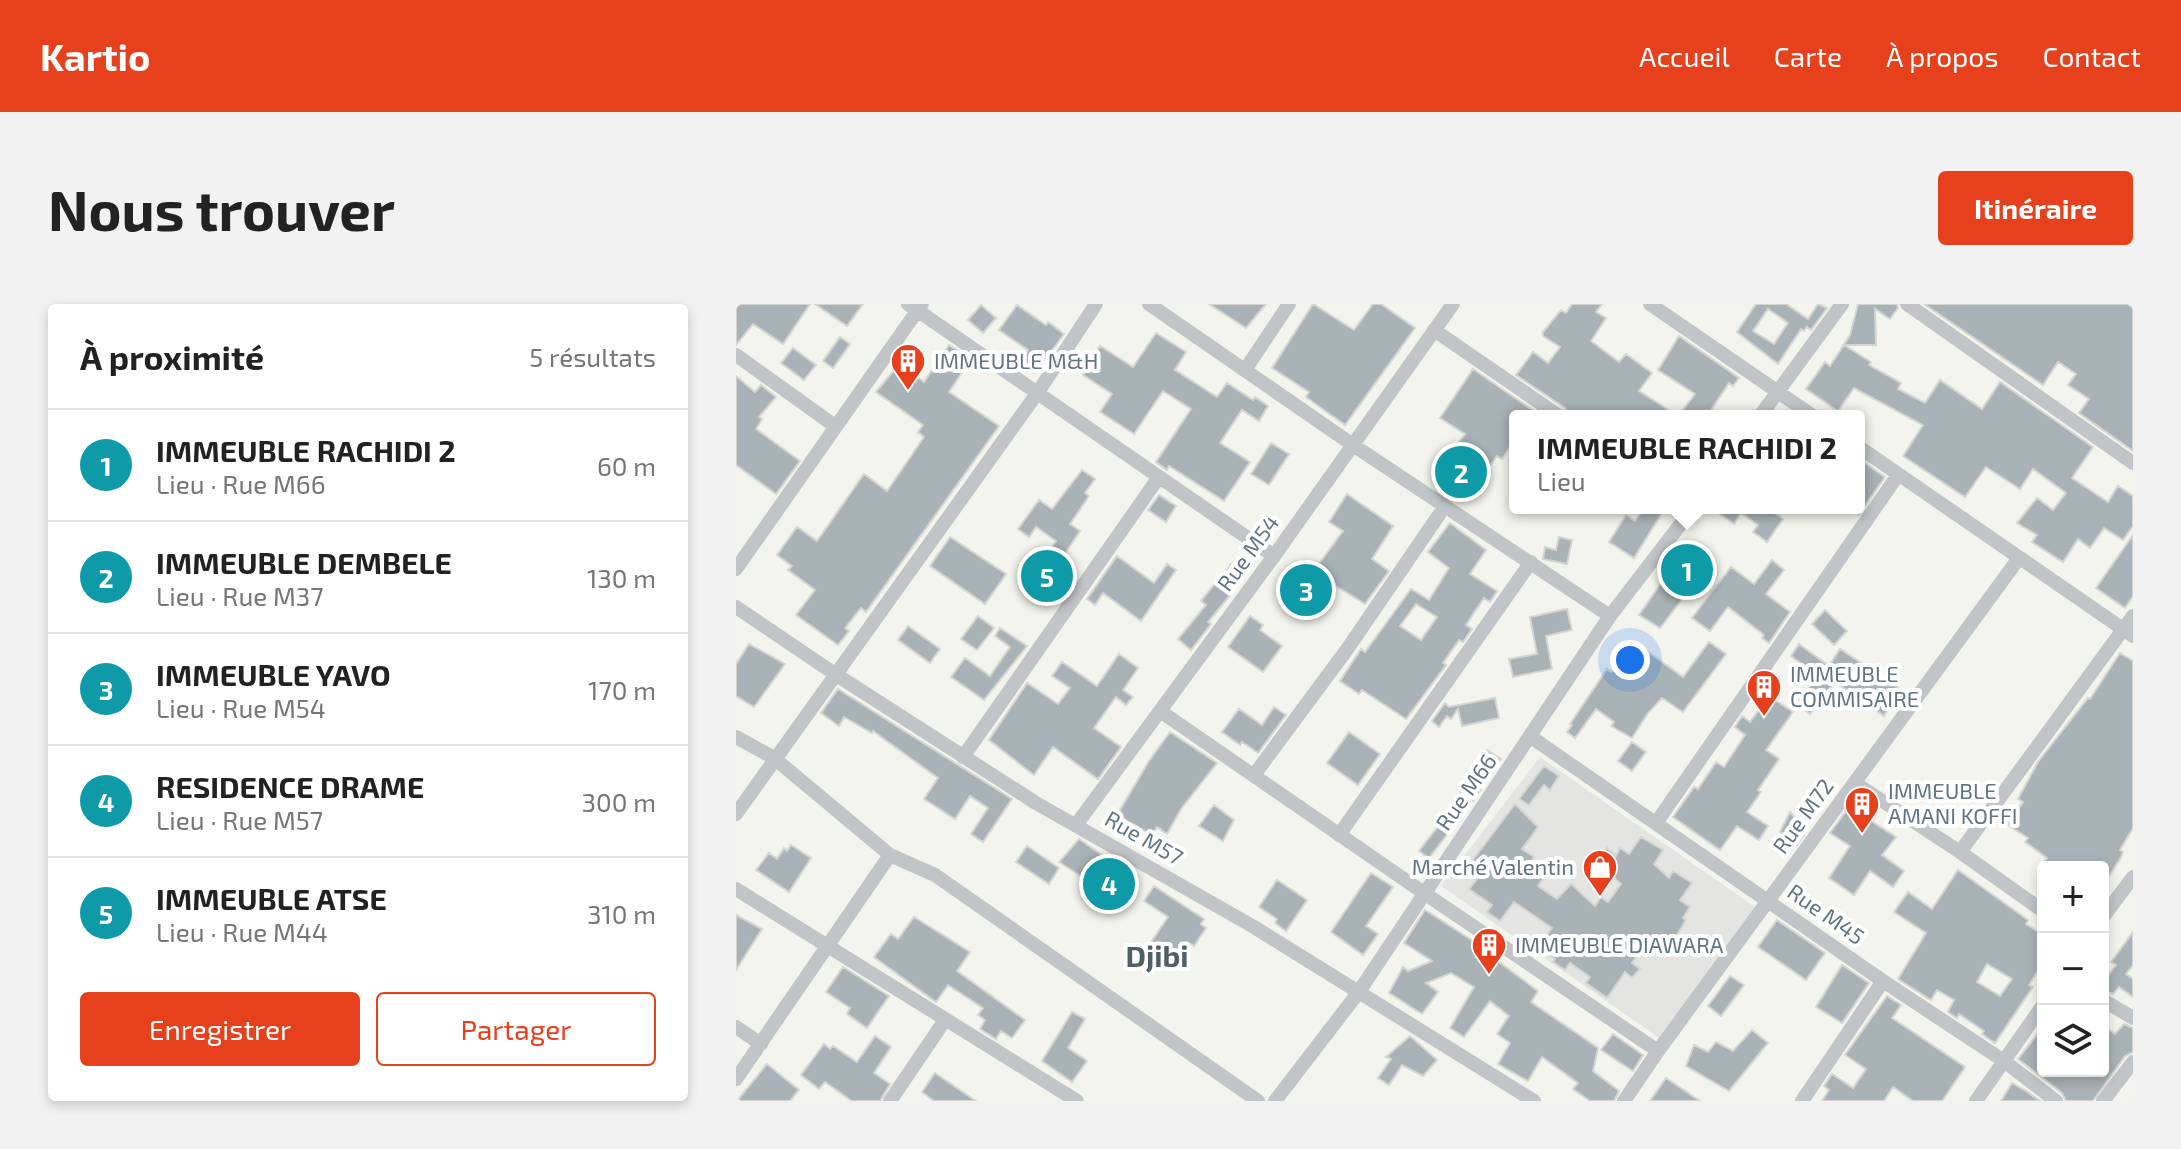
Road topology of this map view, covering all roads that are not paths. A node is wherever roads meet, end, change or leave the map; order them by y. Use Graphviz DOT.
graph roads {
  1 [pos="1096,304"];
  2 [pos="1149,304"];
  3 [pos="1289,304"];
  4 [pos="1453,304"];
  5 [pos="1650,304"];
  6 [pos="1842,304"];
  7 [pos="1907,304"];
  8 [pos="916,306"];
  9 [pos="1434,330"];
  10 [pos="736,355"];
  11 [pos="1245,370"];
  12 [pos="1778,391"];
  13 [pos="1038,392"];
  14 [pos="1550,410"];
  15 [pos="1764,410"];
  16 [pos="1805,410"];
  17 [pos="835,426"];
  18 [pos="1353,445"];
  19 [pos="1865,451"];
  20 [pos="2133,463"];
  21 [pos="1898,475"];
  22 [pos="1159,477"];
  23 [pos="1445,506"];
  24 [pos="1685,514"];
  25 [pos="1274,556"];
  26 [pos="2019,558"];
  27 [pos="1531,562"];
  28 [pos="736,569"];
  29 [pos="736,607"];
  30 [pos="1610,616"];
  31 [pos="2133,616"];
  32 [pos="2129,633"];
  33 [pos="835,674"];
  34 [pos="1160,711"];
  35 [pos="736,737"];
  36 [pos="1531,737"];
  37 [pos="963,757"];
  38 [pos="774,758"];
  39 [pos="1254,775"];
  40 [pos="1855,783"];
  41 [pos="736,814"];
  42 [pos="1656,823"];
  43 [pos="1076,825"];
  44 [pos="1339,835"];
  45 [pos="1960,852"];
  46 [pos="890,855"];
  47 [pos="2133,877"];
  48 [pos="736,889"];
  49 [pos="1424,893"];
  50 [pos="1768,900"];
  51 [pos="2037,907"];
  52 [pos="2109,909"];
  53 [pos="829,947"];
  54 [pos="1883,981"];
  55 [pos="1358,993"];
  56 [pos="2109,1004"];
  57 [pos="2037,1014"];
  58 [pos="2133,1018"];
  59 [pos="945,1020"];
  60 [pos="736,1027"];
  61 [pos="761,1044"];
  62 [pos="1658,1051"];
  63 [pos="2004,1061"];
  64 [pos="2133,1062"];
  65 [pos="736,1079"];
  66 [pos="890,1101"];
  67 [pos="1077,1101"];
  68 [pos="1258,1101"];
  69 [pos="1275,1101"];
  70 [pos="1534,1101"];
  71 [pos="1624,1101"];
  72 [pos="1802,1101"];
  73 [pos="1976,1101"];
  74 [pos="2056,1101"];
  75 [pos="2103,1101"];
  1 -- 13 [label="street"];
  2 -- 11 [label="street"];
  3 -- 11 [label="street"];
  4 -- 9 [label="street, Rue M54"];
  5 -- 12 [label="street"];
  6 -- 12 [label="street"];
  7 -- 20 [label="street"];
  8 -- 13 [label="street"];
  8 -- 17 [label="street"];
  9 -- 14 [label="street"];
  9 -- 18 [label="street, Rue M54"];
  10 -- 17 [label="street"];
  11 -- 18 [label="street"];
  12 -- 15 [label="street"];
  12 -- 16 [label="street"];
  13 -- 22 [label="street"];
  13 -- 33 [label="street"];
  17 -- 28 [label="street"];
  18 -- 23 [label="street"];
  18 -- 25 [label="street, Rue M54"];
  19 -- 21 [label="street"];
  21 -- 26 [label="street"];
  21 -- 42 [label="street"];
  22 -- 25 [label="street"];
  22 -- 37 [label="street"];
  23 -- 27 [label="street"];
  23 -- 39 [label="street"];
  24 -- 30 [label="street, Rue M66"];
  25 -- 34 [label="street, Rue M54"];
  26 -- 32 [label="street"];
  26 -- 40 [label="street, Rue M72"];
  27 -- 30 [label="street"];
  27 -- 44 [label="street"];
  29 -- 33 [label="street, Rue M57"];
  30 -- 36 [label="street, Rue M66"];
  31 -- 32 [label="street"];
  32 -- 45 [label="street"];
  33 -- 37 [label="street, Rue M57"];
  33 -- 38 [label="street"];
  34 -- 39 [label="street"];
  34 -- 43 [label="street, Rue M54"];
  35 -- 38 [label="street"];
  36 -- 42 [label="street, Rue M45"];
  36 -- 49 [label="street, Rue M66"];
  37 -- 43 [label="street, Rue M57"];
  38 -- 41 [label="street"];
  38 -- 46 [label="street"];
  39 -- 44 [label="street"];
  40 -- 45 [label="street"];
  40 -- 50 [label="street, Rue M72"];
  42 -- 50 [label="street, Rue M45"];
  43 -- 55 [label="street, Rue M57"];
  44 -- 49 [label="street"];
  45 -- 51 [label="street"];
  46 -- 53 [label="street"];
  46 -- 68 [label="street"];
  47 -- 52 [label="street"];
  48 -- 53 [label="street"];
  49 -- 55 [label="street, Rue M66"];
  49 -- 62 [label="street"];
  50 -- 54 [label="street, Rue M45"];
  50 -- 62 [label="street, Rue M72"];
  53 -- 59 [label="street"];
  53 -- 61 [label="street"];
  54 -- 63 [label="street, Rue M45"];
  54 -- 72 [label="street"];
  55 -- 69 [label="street, Rue M66"];
  55 -- 70 [label="street, Rue M57"];
  56 -- 58 [label="street"];
  57 -- 63 [label="street"];
  59 -- 66 [label="street"];
  59 -- 67 [label="street"];
  60 -- 61 [label="street"];
  61 -- 65 [label="street"];
  62 -- 71 [label="street, Rue M72"];
  63 -- 73 [label="street"];
  63 -- 74 [label="street, Rue M45"];
  64 -- 75 [label="street"];
}
